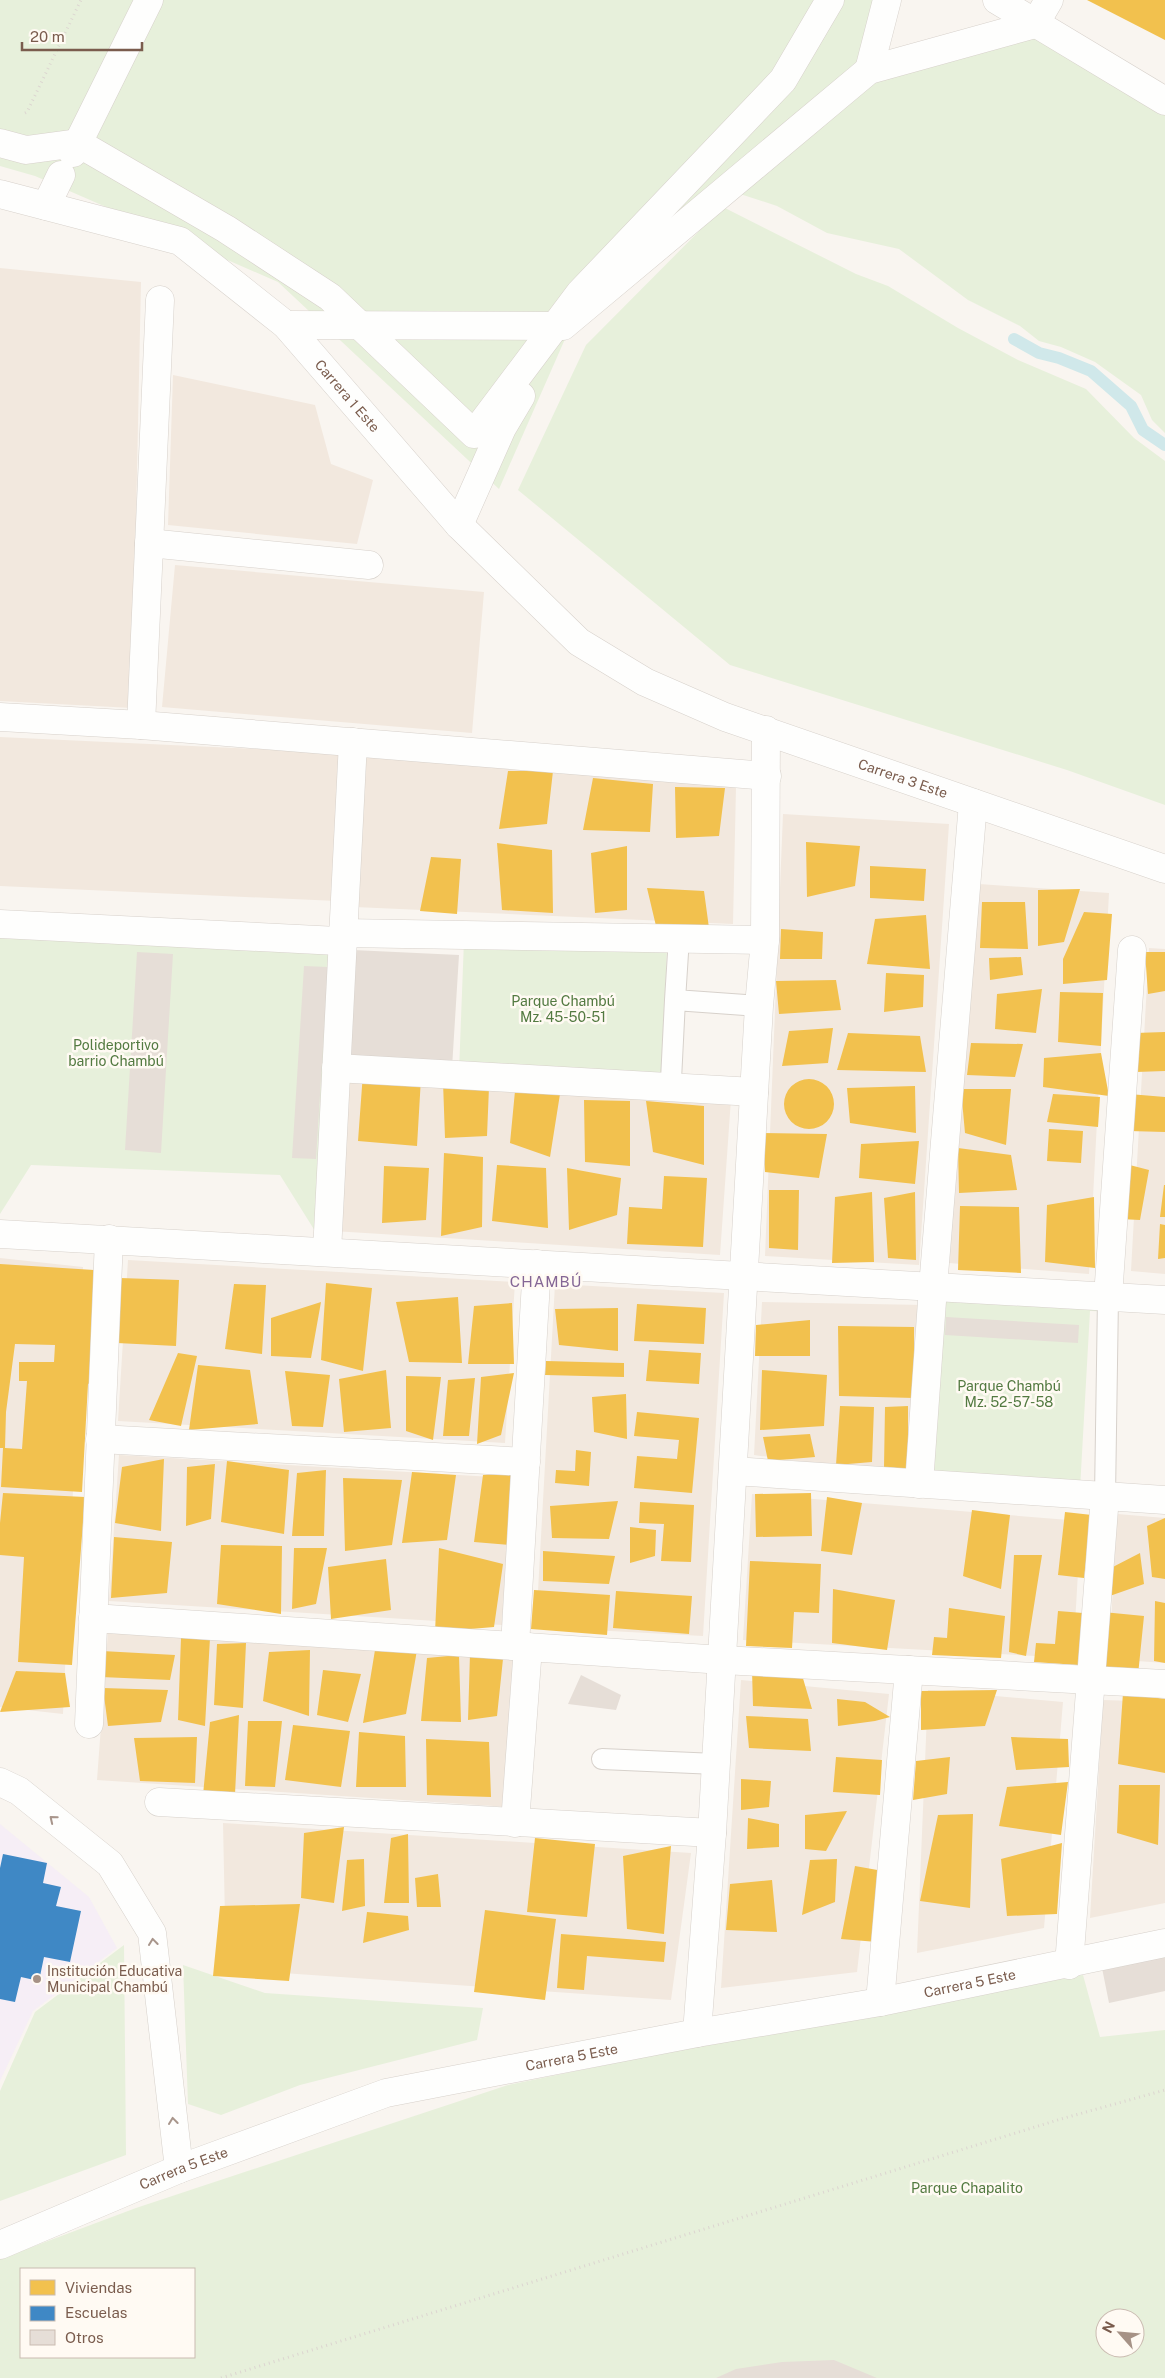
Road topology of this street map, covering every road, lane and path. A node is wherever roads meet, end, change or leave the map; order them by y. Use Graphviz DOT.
graph roads {
  1 [pos="81,0"];
  2 [pos="149,0"];
  3 [pos="830,0"];
  4 [pos="887,0"];
  5 [pos="997,0"];
  6 [pos="1048,0"];
  7 [pos="1035,24"];
  8 [pos="869,70"];
  9 [pos="1165,101"];
  10 [pos="20,115"];
  11 [pos="0,143"];
  12 [pos="71,157"];
  13 [pos="0,194"];
  14 [pos="46,206"];
  15 [pos="160,300"];
  16 [pos="286,324"];
  17 [pos="563,326"];
  18 [pos="458,525"];
  19 [pos="149,543"];
  20 [pos="369,565"];
  21 [pos="645,682"];
  22 [pos="0,717"];
  23 [pos="142,725"];
  24 [pos="766,730"];
  25 [pos="353,742"];
  26 [pos="767,776"];
  27 [pos="973,803"];
  28 [pos="1165,869"];
  29 [pos="0,924"];
  30 [pos="341,938"];
  31 [pos="765,940"];
  32 [pos="1132,950"];
  33 [pos="678,953"];
  34 [pos="675,1000"];
  35 [pos="759,1006"];
  36 [pos="336,1068"];
  37 [pos="670,1080"];
  38 [pos="754,1092"];
  39 [pos="0,1234"];
  40 [pos="109,1239"];
  41 [pos="327,1252"];
  42 [pos="536,1264"];
  43 [pos="745,1276"];
  44 [pos="933,1287"];
  45 [pos="1108,1297"];
  46 [pos="1165,1300"];
  47 [pos="100,1439"];
  48 [pos="526,1462"];
  49 [pos="733,1471"];
  50 [pos="919,1484"];
  51 [pos="1105,1496"];
  52 [pos="1165,1500"];
  53 [pos="93,1618"];
  54 [pos="521,1646"];
  55 [pos="722,1660"];
  56 [pos="910,1670"];
  57 [pos="1090,1680"];
  58 [pos="1165,1684"];
  59 [pos="88,1724"];
  60 [pos="602,1759"];
  61 [pos="716,1764"];
  62 [pos="0,1782"];
  63 [pos="159,1802"];
  64 [pos="515,1823"];
  65 [pos="712,1833"];
  66 [pos="1165,1943"];
  67 [pos="1069,1964"];
  68 [pos="880,2002"];
  69 [pos="697,2033"];
  70 [pos="1165,2090"];
  71 [pos="179,2169"];
  72 [pos="0,2245"];
  73 [pos="221,2378"];
  1 -- 10 [label="path"];
  2 -- 12 [label="street"];
  3 -- 12 [label="street"];
  4 -- 8 [label="street"];
  5 -- 7 [label="street"];
  6 -- 7 [label="street"];
  7 -- 8 [label="street"];
  7 -- 9 [label="street"];
  8 -- 17 [label="street"];
  11 -- 12 [label="street"];
  12 -- 14 [label="street"];
  13 -- 14 [label="street, Carrera 1 Este"];
  14 -- 16 [label="street, Carrera 1 Este"];
  15 -- 19 [label="street"];
  16 -- 17 [label="street"];
  16 -- 18 [label="street, Carrera 1 Este"];
  17 -- 18 [label="street"];
  18 -- 21 [label="street, Carrera 1 Este"];
  19 -- 20 [label="street"];
  19 -- 23 [label="street"];
  21 -- 24 [label="street, Carrera 3 Este"];
  22 -- 23 [label="street"];
  23 -- 25 [label="street"];
  24 -- 26 [label="street"];
  24 -- 27 [label="street, Carrera 3 Este"];
  25 -- 26 [label="street"];
  25 -- 30 [label="street"];
  26 -- 31 [label="street"];
  27 -- 28 [label="street, Carrera 3 Este"];
  27 -- 44 [label="street"];
  29 -- 30 [label="street"];
  30 -- 31 [label="street"];
  30 -- 36 [label="street"];
  31 -- 35 [label="street"];
  32 -- 45 [label="street"];
  33 -- 34 [label="lane"];
  34 -- 35 [label="lane"];
  34 -- 37 [label="lane"];
  35 -- 38 [label="street"];
  36 -- 38 [label="street"];
  36 -- 41 [label="street"];
  38 -- 43 [label="street"];
  39 -- 40 [label="street"];
  40 -- 41 [label="street"];
  40 -- 47 [label="street"];
  41 -- 42 [label="street"];
  42 -- 43 [label="street"];
  42 -- 48 [label="street"];
  43 -- 44 [label="street"];
  43 -- 49 [label="street"];
  44 -- 45 [label="street"];
  44 -- 50 [label="street"];
  45 -- 46 [label="street"];
  45 -- 51 [label="lane"];
  47 -- 48 [label="street"];
  47 -- 53 [label="street"];
  48 -- 54 [label="street"];
  49 -- 50 [label="street"];
  49 -- 55 [label="street"];
  50 -- 51 [label="street"];
  51 -- 52 [label="street"];
  51 -- 57 [label="street"];
  53 -- 54 [label="street"];
  53 -- 59 [label="street"];
  54 -- 55 [label="street"];
  54 -- 64 [label="street"];
  55 -- 56 [label="street"];
  55 -- 61 [label="street"];
  56 -- 57 [label="street"];
  56 -- 68 [label="street"];
  57 -- 58 [label="street"];
  57 -- 67 [label="street"];
  60 -- 61 [label="lane"];
  61 -- 65 [label="street"];
  71 -- 62 [label="street, one-way"];
  63 -- 64 [label="street"];
  64 -- 65 [label="street"];
  65 -- 69 [label="street"];
  66 -- 67 [label="street, Carrera 5 Este"];
  67 -- 68 [label="street, Carrera 5 Este"];
  68 -- 69 [label="street, Carrera 5 Este"];
  69 -- 71 [label="street, Carrera 5 Este"];
  70 -- 73 [label="path"];
  71 -- 72 [label="street, Carrera 5 Este"];
}
